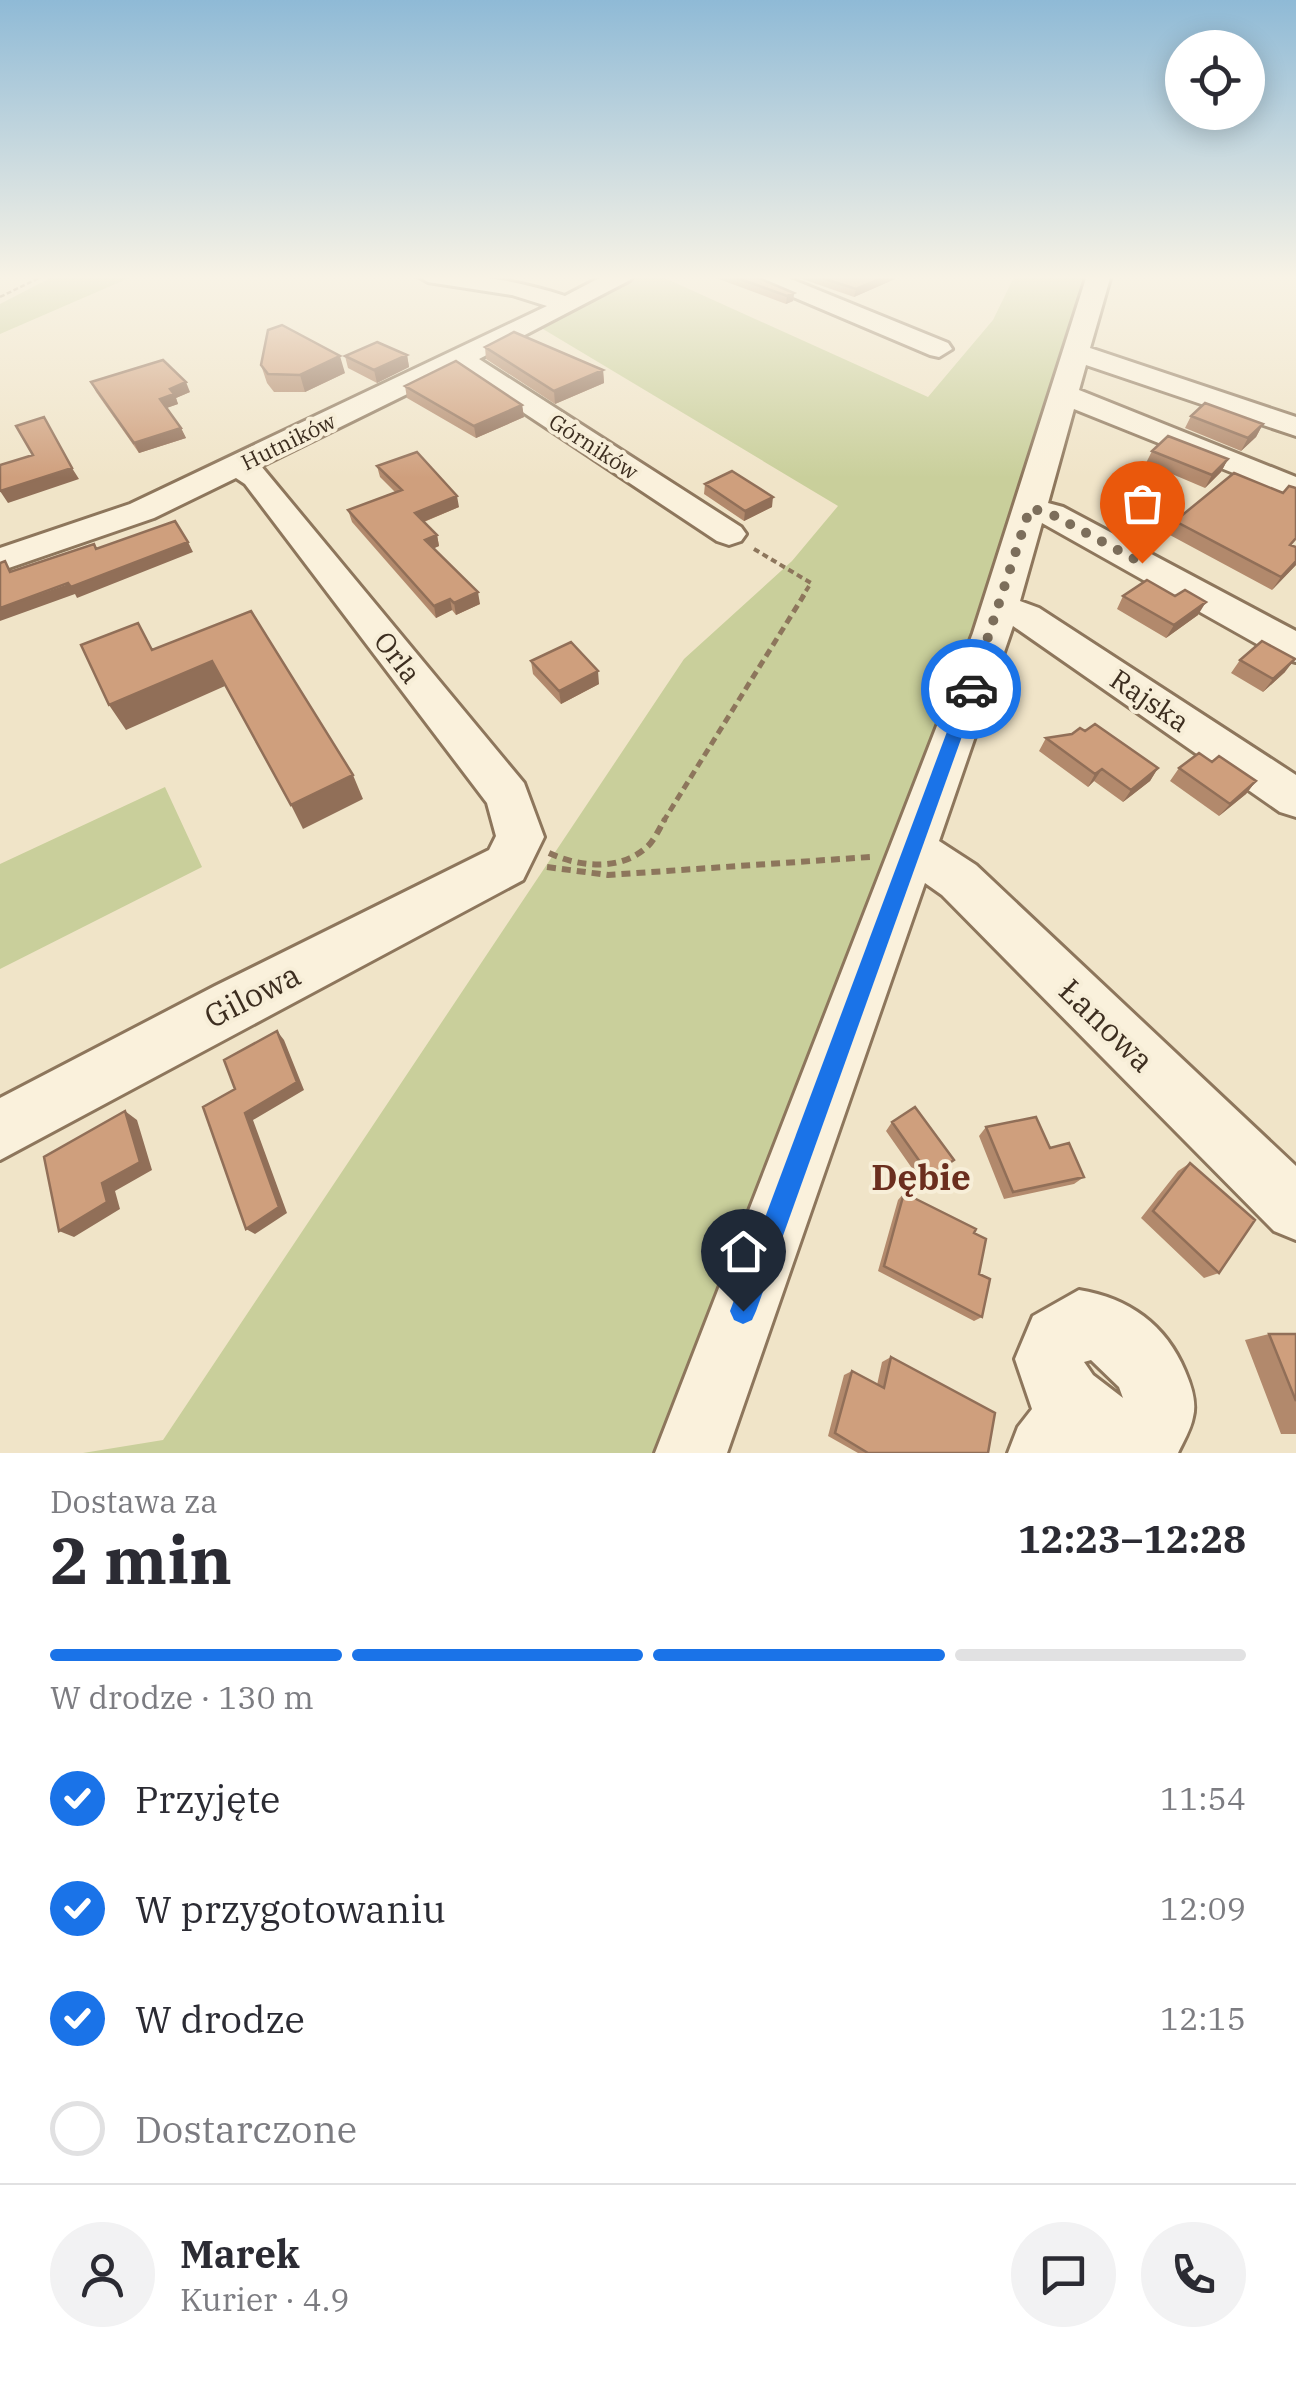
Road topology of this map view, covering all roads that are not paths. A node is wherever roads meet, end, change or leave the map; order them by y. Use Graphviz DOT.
graph roads {
  1 [pos="490,343"];
  2 [pos="927,343"];
  3 [pos="1078,343"];
  4 [pos="940,348"];
  5 [pos="460,358"];
  6 [pos="1069,373"];
  7 [pos="1296,427"];
  8 [pos="238,465"];
  9 [pos="1296,488"];
  10 [pos="1030,508"];
  11 [pos="730,534"];
  12 [pos="0,560"];
  13 [pos="1000,608"];
  14 [pos="1296,648"];
  15 [pos="1296,798"];
  16 [pos="912,849"];
  17 [pos="513,851"];
  18 [pos="0,1130"];
  19 [pos="1296,1209"];
  20 [pos="691,1453"];
  1 -- 5 [label="street, Hutników"];
  2 -- 4 [label="street"];
  3 -- 6 [label="street"];
  5 -- 8 [label="street, Hutników"];
  5 -- 11 [label="street, Górników"];
  6 -- 7 [label="street"];
  6 -- 9 [label="street"];
  6 -- 10 [label="street"];
  8 -- 12 [label="street, Hutników"];
  8 -- 17 [label="street, Orla"];
  10 -- 13 [label="street"];
  10 -- 14 [label="street"];
  13 -- 15 [label="street, Rajska"];
  13 -- 16 [label="street"];
  16 -- 19 [label="street, Łanowa"];
  16 -- 20 [label="street"];
  17 -- 18 [label="street, Gilowa"];
}
